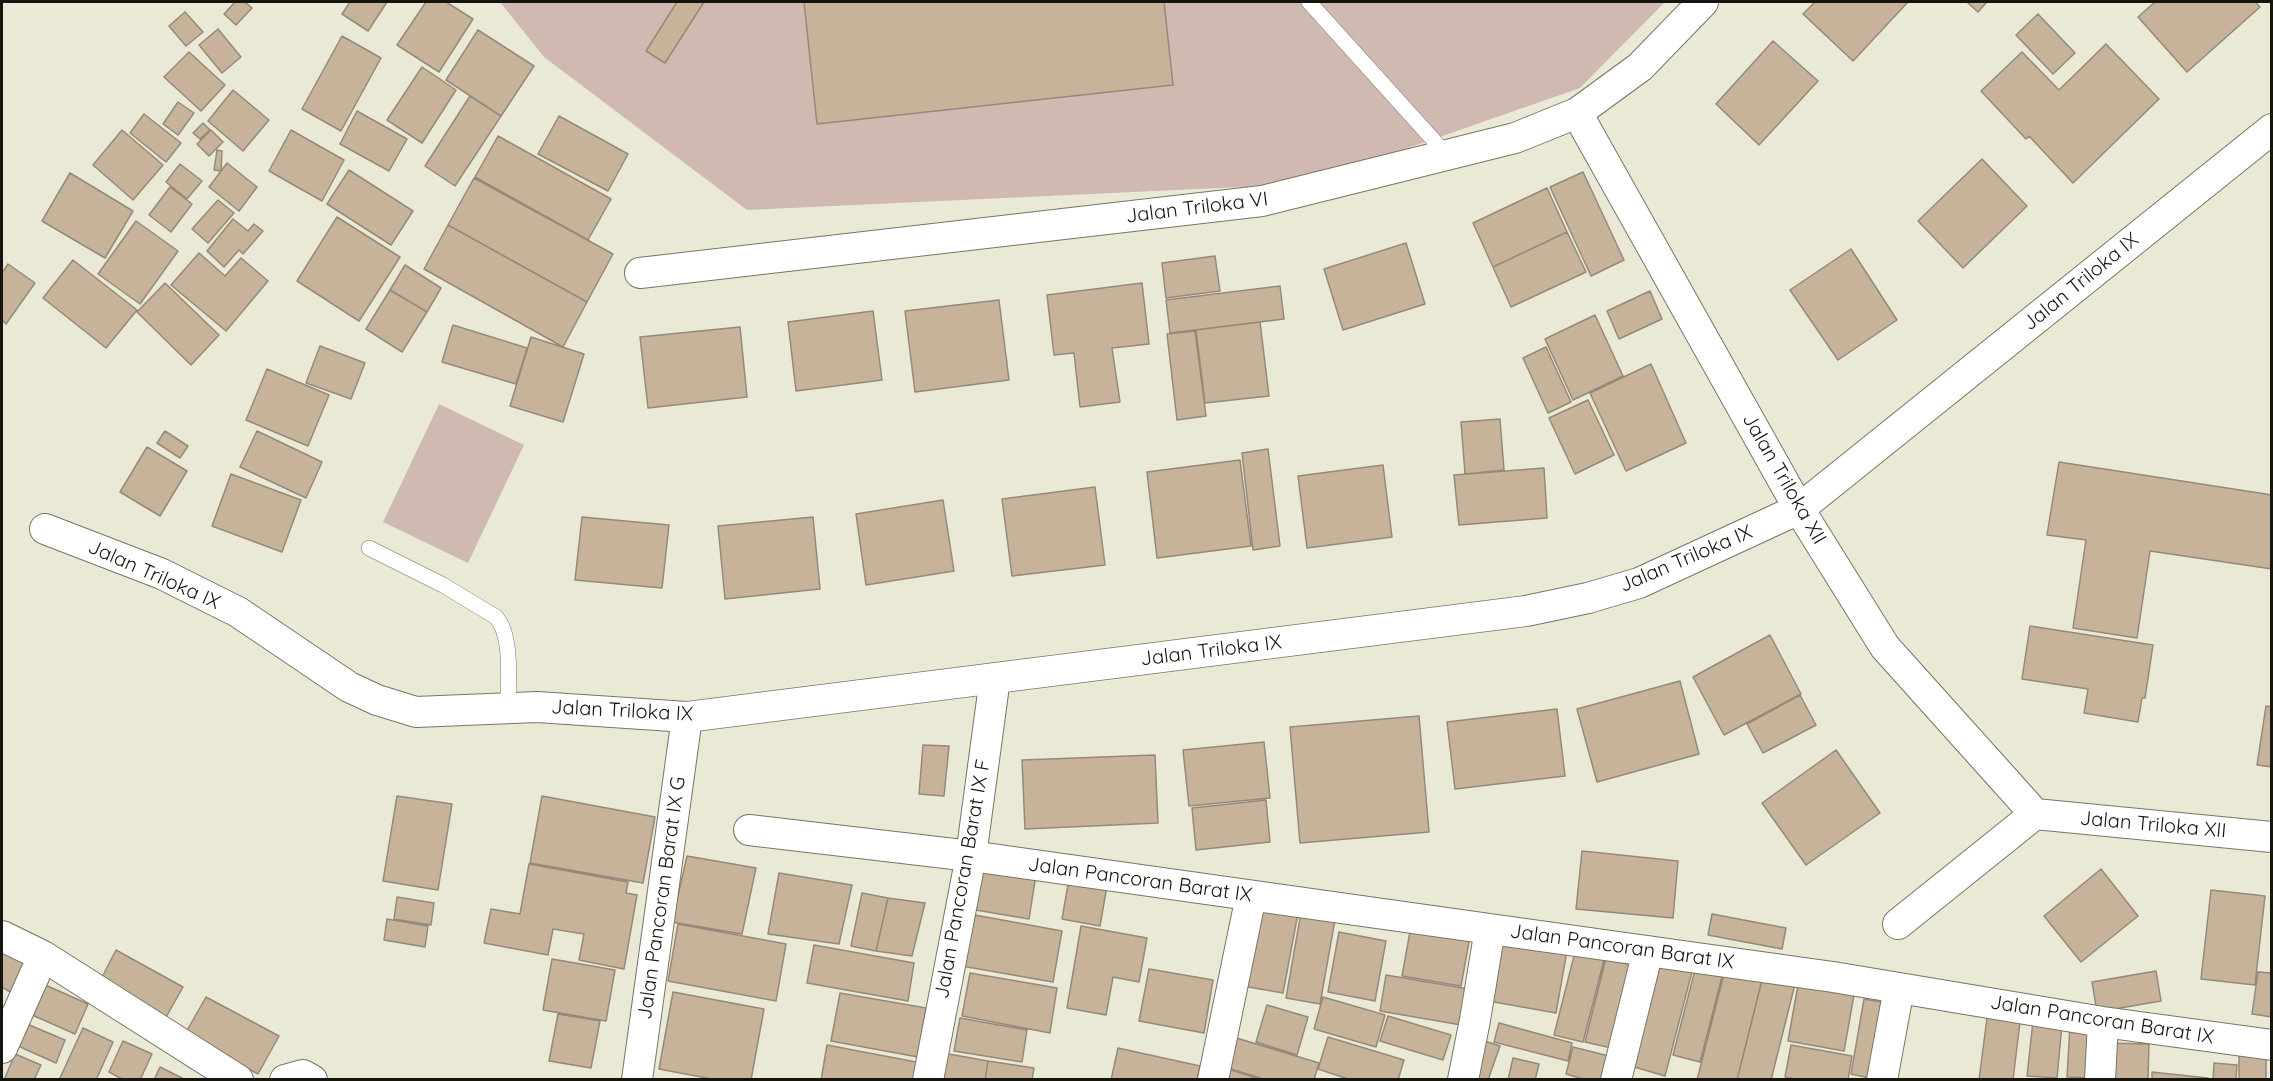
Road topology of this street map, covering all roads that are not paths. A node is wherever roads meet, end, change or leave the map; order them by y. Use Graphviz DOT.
graph roads {
  1 [pos="1309,2"];
  2 [pos="1702,2"];
  3 [pos="1577,113"];
  4 [pos="2271,129"];
  5 [pos="1447,155"];
  6 [pos="640,273"];
  7 [pos="1799,509"];
  8 [pos="45,529"];
  9 [pos="369,548"];
  10 [pos="995,678"];
  11 [pos="508,708"];
  12 [pos="687,717"];
  13 [pos="2035,814"];
  14 [pos="749,830"];
  15 [pos="2271,837"];
  16 [pos="971,856"];
  17 [pos="1251,896"];
  18 [pos="1898,924"];
  19 [pos="1490,928"];
  20 [pos="2,936"];
  21 [pos="1648,951"];
  22 [pos="43,956"];
  23 [pos="1899,988"];
  24 [pos="2103,1022"];
  25 [pos="2271,1046"];
  26 [pos="2,1048"];
  27 [pos="238,1080"];
  28 [pos="285,1080"];
  29 [pos="312,1080"];
  30 [pos="637,1080"];
  31 [pos="928,1080"];
  32 [pos="1213,1080"];
  33 [pos="1463,1080"];
  34 [pos="1616,1080"];
  35 [pos="1882,1080"];
  36 [pos="2100,1080"];
  1 -- 5 [label="lane"];
  2 -- 3 [label="street, Jalan Triloka VI"];
  3 -- 5 [label="street, Jalan Triloka VI"];
  3 -- 7 [label="street, Jalan Triloka XII"];
  4 -- 7 [label="street, Jalan Triloka IX"];
  5 -- 6 [label="street, Jalan Triloka VI"];
  7 -- 10 [label="street, Jalan Triloka IX"];
  7 -- 13 [label="street, Jalan Triloka XII"];
  8 -- 11 [label="street, Jalan Triloka IX"];
  9 -- 11 [label="lane"];
  10 -- 12 [label="street, Jalan Triloka IX"];
  10 -- 16 [label="street, Jalan Pancoran Barat IX F"];
  11 -- 12 [label="street, Jalan Triloka IX"];
  12 -- 30 [label="street, Jalan Pancoran Barat IX G"];
  13 -- 15 [label="street, Jalan Triloka XII"];
  13 -- 18 [label="street"];
  14 -- 16 [label="street, Jalan Pancoran Barat IX"];
  16 -- 17 [label="street, Jalan Pancoran Barat IX"];
  16 -- 31 [label="street, Jalan Pancoran Barat IX F"];
  17 -- 19 [label="street, Jalan Pancoran Barat IX"];
  17 -- 32 [label="street"];
  19 -- 21 [label="street, Jalan Pancoran Barat IX"];
  19 -- 33 [label="street"];
  20 -- 22 [label="street"];
  21 -- 23 [label="street, Jalan Pancoran Barat IX"];
  21 -- 34 [label="street"];
  22 -- 26 [label="street"];
  22 -- 27 [label="street"];
  23 -- 24 [label="street, Jalan Pancoran Barat IX"];
  23 -- 35 [label="street"];
  24 -- 25 [label="street, Jalan Pancoran Barat IX"];
  24 -- 36 [label="street"];
  28 -- 29 [label="street"];
}
